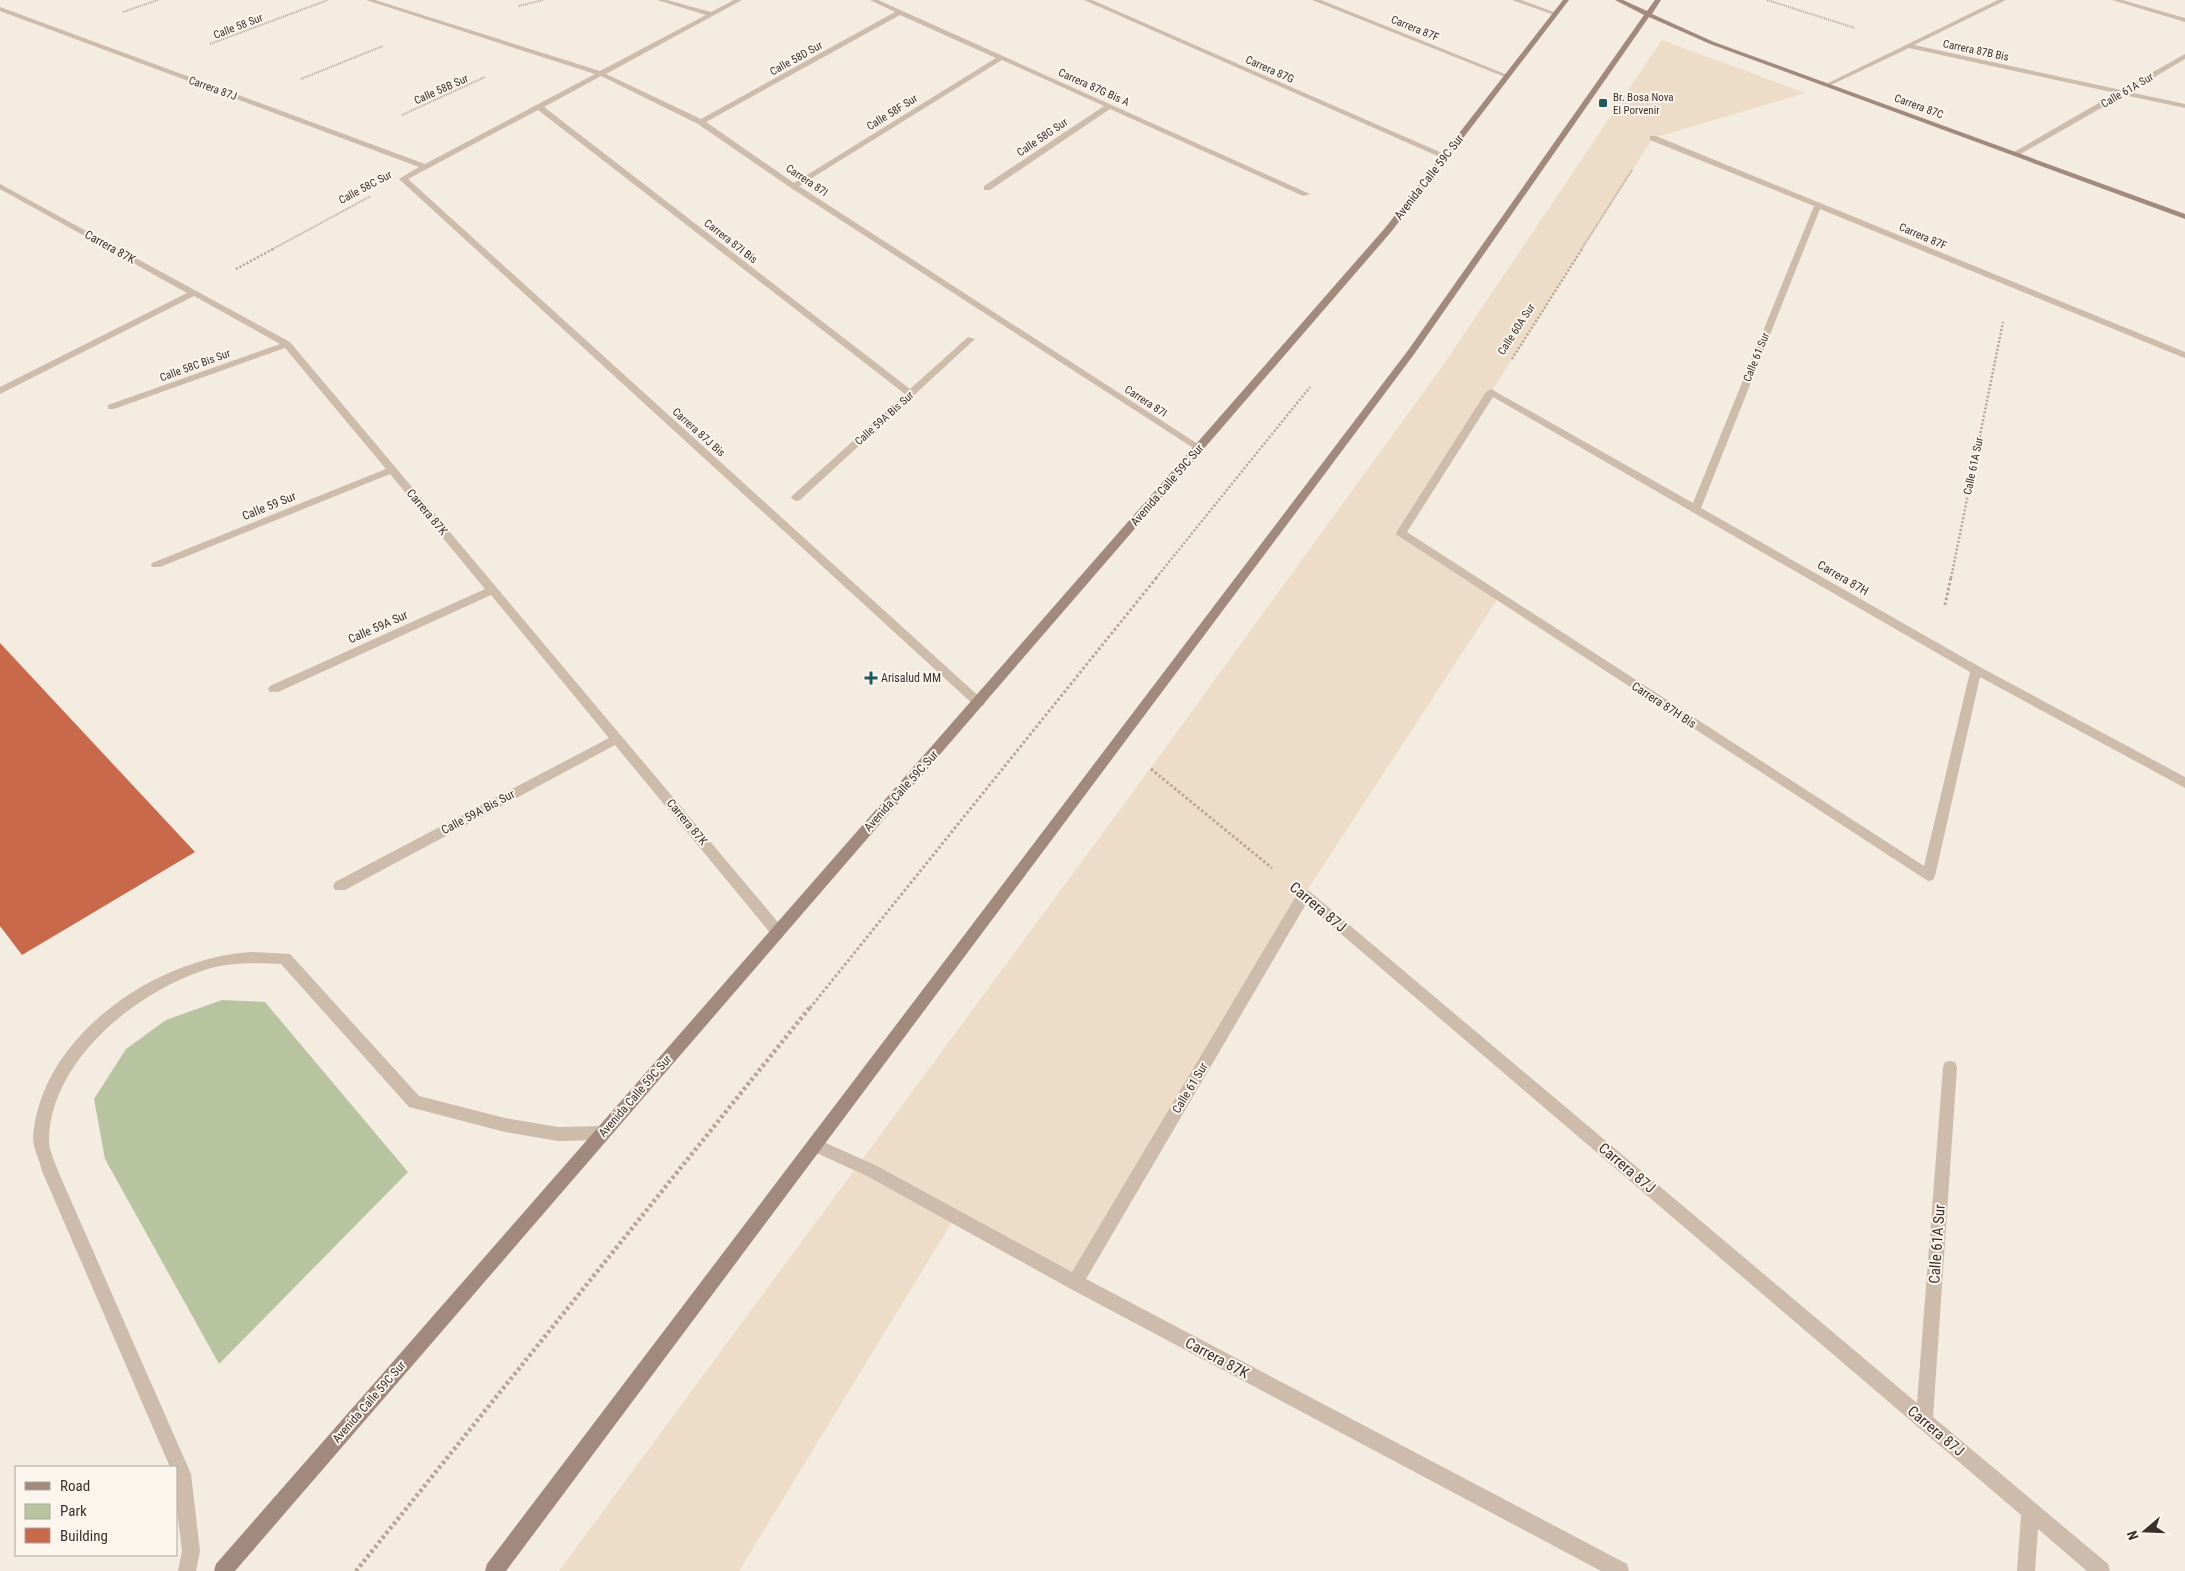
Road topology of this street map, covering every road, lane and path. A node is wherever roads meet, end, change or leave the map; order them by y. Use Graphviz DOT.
graph roads {
  1 [pos="328,0"];
  2 [pos="369,0"];
  3 [pos="660,0"];
  4 [pos="738,0"];
  5 [pos="873,0"];
  6 [pos="1087,0"];
  7 [pos="1315,0"];
  8 [pos="1515,0"];
  9 [pos="1566,0"];
  10 [pos="1618,0"];
  11 [pos="1658,0"];
  12 [pos="1767,0"];
  13 [pos="2003,0"];
  14 [pos="2115,0"];
  15 [pos="0,8"];
  16 [pos="900,12"];
  17 [pos="711,14"];
  18 [pos="1556,14"];
  19 [pos="1647,15"];
  20 [pos="2185,20"];
  21 [pos="1908,46"];
  22 [pos="538,54"];
  23 [pos="2185,56"];
  24 [pos="1002,58"];
  25 [pos="154,66"];
  26 [pos="599,73"];
  27 [pos="1507,76"];
  28 [pos="1827,85"];
  29 [pos="2123,92"];
  30 [pos="538,106"];
  31 [pos="1109,106"];
  32 [pos="2185,106"];
  33 [pos="701,122"];
  34 [pos="1653,138"];
  35 [pos="349,139"];
  36 [pos="2017,154"];
  37 [pos="1445,156"];
  38 [pos="425,167"];
  39 [pos="403,179"];
  40 [pos="0,186"];
  41 [pos="794,186"];
  42 [pos="987,188"];
  43 [pos="1306,194"];
  44 [pos="1818,205"];
  45 [pos="2185,217"];
  46 [pos="2010,285"];
  47 [pos="193,292"];
  48 [pos="971,339"];
  49 [pos="287,344"];
  50 [pos="2185,355"];
  51 [pos="1312,384"];
  52 [pos="0,391"];
  53 [pos="1491,392"];
  54 [pos="910,394"];
  55 [pos="111,407"];
  56 [pos="1198,448"];
  57 [pos="392,470"];
  58 [pos="796,498"];
  59 [pos="1695,510"];
  60 [pos="156,565"];
  61 [pos="493,590"];
  62 [pos="1936,647"];
  63 [pos="1976,670"];
  64 [pos="274,690"];
  65 [pos="979,703"];
  66 [pos="617,739"];
  67 [pos="1150,769"];
  68 [pos="2185,782"];
  69 [pos="340,886"];
  70 [pos="1304,894"];
  71 [pos="777,931"];
  72 [pos="1950,1067"];
  73 [pos="602,1133"];
  74 [pos="815,1145"];
  75 [pos="1075,1282"];
  76 [pos="1924,1421"];
  77 [pos="2030,1510"];
  78 [pos="187,1571"];
  79 [pos="223,1571"];
  80 [pos="356,1571"];
  81 [pos="494,1571"];
  82 [pos="1620,1571"];
  83 [pos="2026,1571"];
  84 [pos="2101,1571"];
  1 -- 25 [label="path, Calle 58 Sur"];
  2 -- 22 [label="street, Carrera 87I"];
  3 -- 17 [label="street"];
  4 -- 17 [label="street, Calle 58C Sur"];
  5 -- 16 [label="street, Carrera 87G Bis A"];
  6 -- 37 [label="street, Carrera 87G"];
  7 -- 27 [label="street, Carrera 87F"];
  8 -- 18 [label="street"];
  9 -- 18 [label="main road, Avenida Calle 59C Sur"];
  10 -- 19 [label="main road, Carrera 87C"];
  11 -- 19 [label="main road"];
  12 -- 21 [label="path"];
  13 -- 21 [label="street"];
  14 -- 20 [label="street"];
  15 -- 25 [label="street, Carrera 87J"];
  16 -- 24 [label="street, Carrera 87G Bis A"];
  16 -- 33 [label="street, Calle 58D Sur"];
  17 -- 26 [label="street, Calle 58C Sur"];
  18 -- 27 [label="main road, Avenida Calle 59C Sur"];
  19 -- 28 [label="main road, Carrera 87C"];
  19 -- 74 [label="main road"];
  21 -- 28 [label="street"];
  21 -- 29 [label="street, Carrera 87B Bis"];
  22 -- 26 [label="street, Carrera 87I"];
  22 -- 35 [label="path, Calle 58B Sur"];
  23 -- 29 [label="street, Calle 61A Sur"];
  24 -- 31 [label="street, Carrera 87G Bis A"];
  24 -- 41 [label="street, Calle 58F Sur"];
  25 -- 35 [label="street, Carrera 87J"];
  26 -- 30 [label="street, Calle 58C Sur"];
  26 -- 33 [label="street, Carrera 87I"];
  27 -- 37 [label="main road, Avenida Calle 59C Sur"];
  28 -- 36 [label="main road, Carrera 87C"];
  29 -- 32 [label="street, Carrera 87B Bis"];
  29 -- 36 [label="street, Calle 61A Sur"];
  30 -- 38 [label="street, Calle 58C Sur"];
  30 -- 54 [label="street, Carrera 87I Bis"];
  31 -- 42 [label="street, Calle 58G Sur"];
  31 -- 43 [label="street, Carrera 87G Bis A"];
  33 -- 41 [label="street, Carrera 87I"];
  34 -- 44 [label="street, Carrera 87F"];
  34 -- 53 [label="path, Calle 60A Sur"];
  35 -- 38 [label="street, Carrera 87J"];
  36 -- 45 [label="main road, Carrera 87C"];
  37 -- 56 [label="main road, Avenida Calle 59C Sur"];
  38 -- 39 [label="street, Calle 58C Sur"];
  39 -- 47 [label="path, Calle 58C Sur"];
  39 -- 65 [label="street, Carrera 87J Bis"];
  40 -- 47 [label="street, Carrera 87K"];
  41 -- 56 [label="street, Carrera 87I"];
  44 -- 46 [label="street, Carrera 87F"];
  44 -- 59 [label="street, Calle 61 Sur"];
  46 -- 50 [label="street, Carrera 87F"];
  46 -- 62 [label="path, Calle 61A Sur"];
  47 -- 49 [label="street, Carrera 87K"];
  47 -- 52 [label="street"];
  48 -- 54 [label="street, Calle 59A Bis Sur"];
  49 -- 55 [label="street, Calle 58C Bis Sur"];
  49 -- 57 [label="street, Carrera 87K"];
  51 -- 80 [label="path"];
  53 -- 59 [label="street, Carrera 87H"];
  53 -- 63 [label="street, Carrera 87H Bis"];
  54 -- 58 [label="street, Calle 59A Bis Sur"];
  56 -- 65 [label="main road, Avenida Calle 59C Sur"];
  57 -- 60 [label="street, Calle 59 Sur"];
  57 -- 61 [label="street, Carrera 87K"];
  59 -- 62 [label="street, Carrera 87H"];
  61 -- 64 [label="street, Calle 59A Sur"];
  61 -- 66 [label="street, Carrera 87K"];
  62 -- 63 [label="street, Carrera 87H"];
  63 -- 68 [label="street, Carrera 87H"];
  65 -- 71 [label="main road, Avenida Calle 59C Sur"];
  66 -- 69 [label="street, Calle 59A Bis Sur"];
  66 -- 71 [label="street, Carrera 87K"];
  67 -- 70 [label="path, Carrera 87J"];
  70 -- 75 [label="street, Calle 61 Sur"];
  70 -- 76 [label="street, Carrera 87J"];
  71 -- 73 [label="main road, Avenida Calle 59C Sur"];
  72 -- 76 [label="street, Calle 61A Sur"];
  73 -- 78 [label="street"];
  73 -- 79 [label="main road, Avenida Calle 59C Sur"];
  74 -- 75 [label="street, Carrera 87K"];
  74 -- 81 [label="main road"];
  75 -- 82 [label="street, Carrera 87K"];
  76 -- 77 [label="street, Carrera 87J"];
  77 -- 83 [label="street"];
  77 -- 84 [label="street, Carrera 87J"];
}
